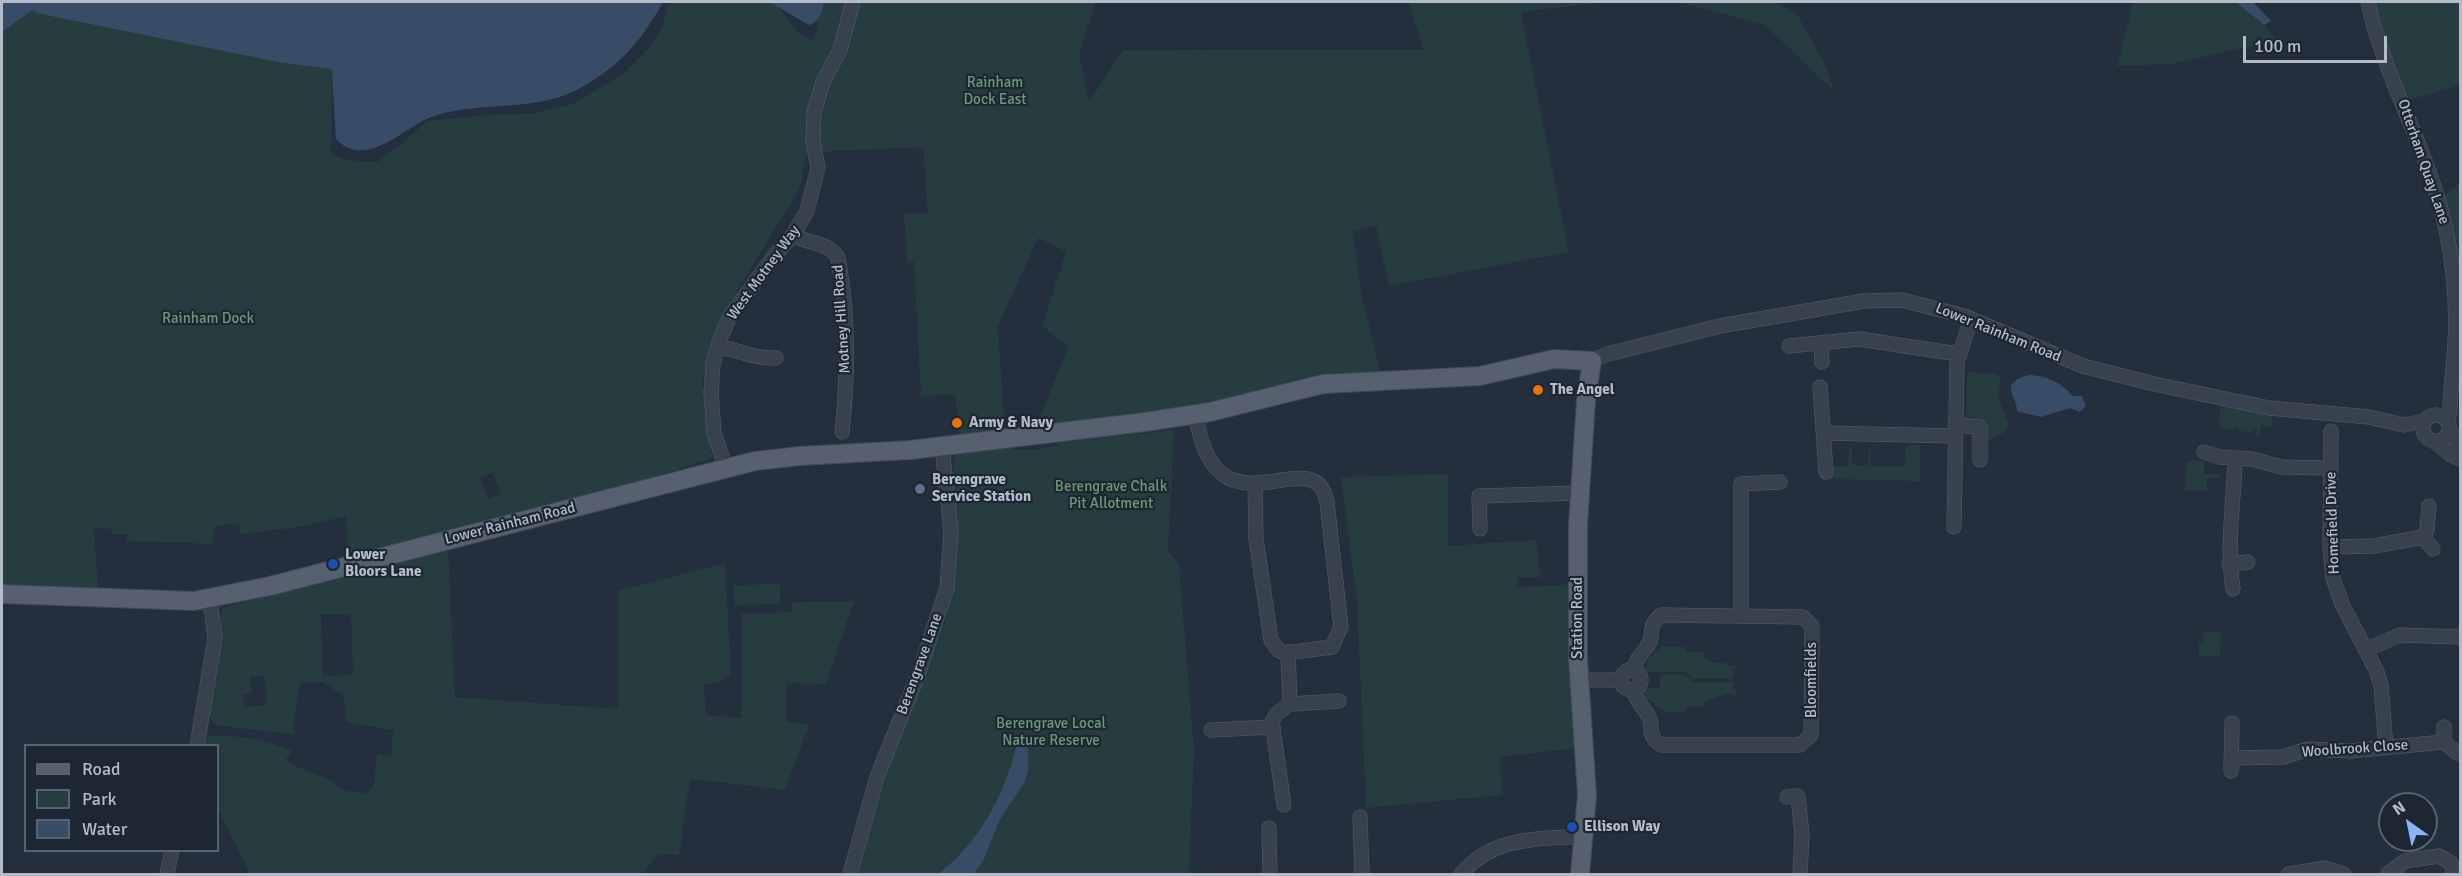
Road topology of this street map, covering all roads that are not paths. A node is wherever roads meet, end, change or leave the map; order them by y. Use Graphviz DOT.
graph roads {
  1 [pos="853,2"];
  2 [pos="2368,2"];
  3 [pos="793,235"];
  4 [pos="1971,319"];
  5 [pos="1821,343"];
  6 [pos="1789,346"];
  7 [pos="718,347"];
  8 [pos="1958,354"];
  9 [pos="776,358"];
  10 [pos="1592,361"];
  11 [pos="1822,362"];
  12 [pos="1820,387"];
  13 [pos="2450,398"];
  14 [pos="1196,415"];
  15 [pos="2429,418"];
  16 [pos="2404,424"];
  17 [pos="2448,425"];
  18 [pos="1955,430"];
  19 [pos="2331,431"];
  20 [pos="842,432"];
  21 [pos="1824,433"];
  22 [pos="2430,439"];
  23 [pos="942,446"];
  24 [pos="2204,452"];
  25 [pos="2235,458"];
  26 [pos="1980,460"];
  27 [pos="2331,468"];
  28 [pos="723,469"];
  29 [pos="1826,472"];
  30 [pos="1780,482"];
  31 [pos="1255,484"];
  32 [pos="1579,493"];
  33 [pos="2428,506"];
  34 [pos="1954,527"];
  35 [pos="1480,530"];
  36 [pos="2423,537"];
  37 [pos="2330,546"];
  38 [pos="2433,549"];
  39 [pos="2248,562"];
  40 [pos="2229,564"];
  41 [pos="2233,589"];
  42 [pos="2,594"];
  43 [pos="210,599"];
  44 [pos="1741,616"];
  45 [pos="2460,637"];
  46 [pos="2366,650"];
  47 [pos="1288,652"];
  48 [pos="1633,670"];
  49 [pos="1579,680"];
  50 [pos="1621,680"];
  51 [pos="1634,690"];
  52 [pos="1339,701"];
  53 [pos="1290,704"];
  54 [pos="2232,723"];
  55 [pos="1273,727"];
  56 [pos="2444,727"];
  57 [pos="1211,730"];
  58 [pos="2444,742"];
  59 [pos="196,744"];
  60 [pos="2386,748"];
  61 [pos="2457,753"];
  62 [pos="1787,797"];
  63 [pos="1284,805"];
  64 [pos="1360,817"];
  65 [pos="1269,828"];
  66 [pos="1584,836"];
  67 [pos="172,852"];
  68 [pos="167,874"];
  69 [pos="850,874"];
  70 [pos="1270,874"];
  71 [pos="1362,874"];
  72 [pos="1461,874"];
  73 [pos="1580,874"];
  74 [pos="1800,874"];
  75 [pos="2289,874"];
  76 [pos="2344,874"];
  77 [pos="2388,874"];
  78 [pos="2454,874"];
  1 -- 3 [label="street, West Motney Way"];
  2 -- 13 [label="street, Otterham Quay Lane"];
  3 -- 7 [label="street, West Motney Way"];
  3 -- 20 [label="street, Motney Hill Road"];
  4 -- 8 [label="street"];
  4 -- 10 [label="street, Lower Rainham Road"];
  4 -- 16 [label="street, Lower Rainham Road"];
  5 -- 6 [label="street"];
  5 -- 8 [label="street"];
  5 -- 11 [label="street"];
  7 -- 9 [label="street"];
  7 -- 28 [label="street, West Motney Way"];
  8 -- 18 [label="street"];
  10 -- 14 [label="main road, Lower Rainham Road"];
  10 -- 32 [label="main road, Station Road"];
  12 -- 21 [label="street"];
  13 -- 15 [label="street"];
  13 -- 17 [label="street, Otterham Quay Lane"];
  14 -- 23 [label="main road, Lower Rainham Road"];
  14 -- 31 [label="street"];
  15 -- 16 [label="street, Lower Rainham Road"];
  15 -- 17 [label="street"];
  15 -- 22 [label="street"];
  16 -- 22 [label="street, Lower Rainham Road"];
  17 -- 22 [label="street"];
  17 -- 22 [label="street, Otterham Quay Lane"];
  18 -- 21 [label="street"];
  18 -- 26 [label="street"];
  18 -- 34 [label="street"];
  19 -- 27 [label="street, Homefield Drive"];
  21 -- 29 [label="street"];
  23 -- 28 [label="main road, Lower Rainham Road"];
  23 -- 69 [label="street, Berengrave Lane"];
  24 -- 25 [label="street"];
  25 -- 27 [label="street"];
  25 -- 40 [label="street"];
  27 -- 37 [label="street, Homefield Drive"];
  28 -- 43 [label="main road, Lower Rainham Road"];
  30 -- 44 [label="street"];
  31 -- 47 [label="street"];
  31 -- 47 [label="street"];
  32 -- 35 [label="street"];
  32 -- 49 [label="main road, Station Road"];
  33 -- 36 [label="street"];
  36 -- 37 [label="street"];
  36 -- 38 [label="street"];
  37 -- 46 [label="street, Homefield Drive"];
  39 -- 40 [label="street"];
  40 -- 41 [label="street"];
  42 -- 43 [label="main road, Lower Rainham Road"];
  43 -- 59 [label="street"];
  44 -- 48 [label="street, Bloomfields"];
  44 -- 51 [label="street, Bloomfields"];
  45 -- 46 [label="street"];
  46 -- 60 [label="street, Homefield Drive"];
  47 -- 53 [label="street"];
  48 -- 50 [label="street, Bloomfields"];
  48 -- 51 [label="street, Bloomfields"];
  49 -- 50 [label="street"];
  49 -- 66 [label="main road, Station Road"];
  50 -- 51 [label="street, Bloomfields"];
  52 -- 53 [label="street"];
  53 -- 55 [label="street"];
  54 -- 60 [label="street, Woolbrook Close"];
  55 -- 57 [label="street"];
  55 -- 63 [label="street"];
  56 -- 58 [label="street"];
  58 -- 60 [label="street, Woolbrook Close"];
  58 -- 61 [label="street"];
  62 -- 74 [label="street"];
  64 -- 71 [label="street"];
  65 -- 70 [label="street"];
  66 -- 72 [label="street"];
  66 -- 73 [label="main road, Station Road"];
  67 -- 68 [label="street"];
  75 -- 76 [label="street"];
  77 -- 78 [label="street"];
}
